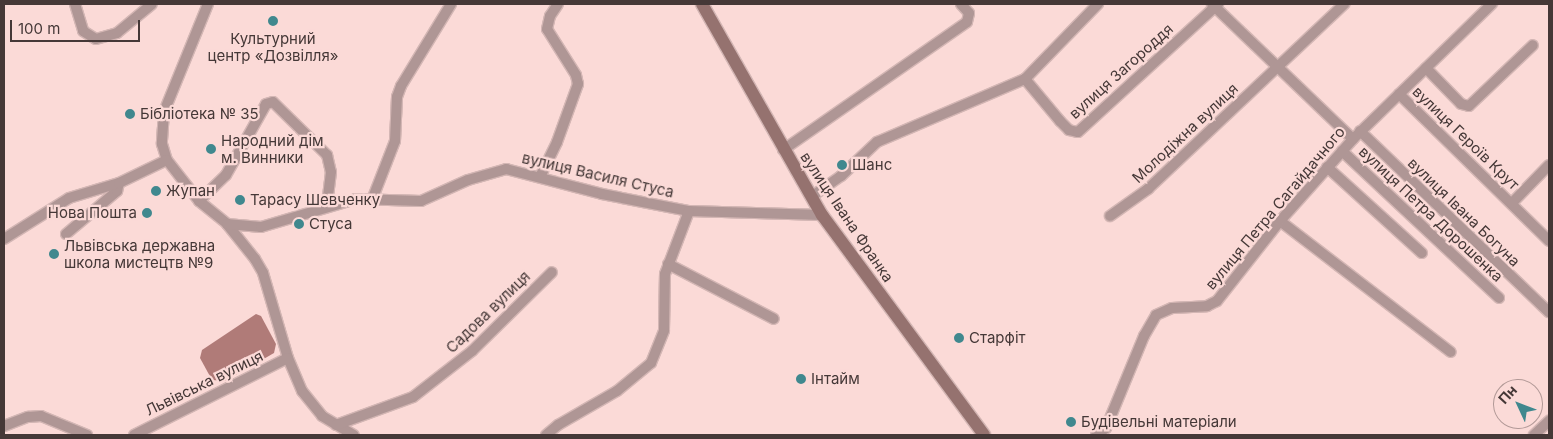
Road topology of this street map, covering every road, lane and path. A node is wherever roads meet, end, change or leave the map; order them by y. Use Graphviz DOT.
graph roads {
  1 [pos="75,4"];
  2 [pos="152,4"];
  3 [pos="208,4"];
  4 [pos="451,4"];
  5 [pos="558,4"];
  6 [pos="702,4"];
  7 [pos="961,4"];
  8 [pos="1098,4"];
  9 [pos="1344,4"];
  10 [pos="1492,4"];
  11 [pos="1215,5"];
  12 [pos="1533,45"];
  13 [pos="1426,68"];
  14 [pos="1277,69"];
  15 [pos="1024,80"];
  16 [pos="1398,94"];
  17 [pos="1356,135"];
  18 [pos="783,150"];
  19 [pos="1342,151"];
  20 [pos="167,160"];
  21 [pos="1549,165"];
  22 [pos="1327,167"];
  23 [pos="540,176"];
  24 [pos="120,183"];
  25 [pos="811,197"];
  26 [pos="372,200"];
  27 [pos="199,201"];
  28 [pos="1512,203"];
  29 [pos="327,206"];
  30 [pos="690,211"];
  31 [pos="822,215"];
  32 [pos="1110,216"];
  33 [pos="1280,221"];
  34 [pos="228,224"];
  35 [pos="66,234"];
  36 [pos="4,239"];
  37 [pos="1549,241"];
  38 [pos="1422,253"];
  39 [pos="668,264"];
  40 [pos="552,272"];
  41 [pos="1499,298"];
  42 [pos="1549,312"];
  43 [pos="774,319"];
  44 [pos="1451,352"];
  45 [pos="288,358"];
  46 [pos="1549,422"];
  47 [pos="336,425"];
  48 [pos="4,426"];
  49 [pos="1108,432"];
  50 [pos="1541,433"];
  51 [pos="87,435"];
  52 [pos="134,435"];
  53 [pos="354,435"];
  54 [pos="546,435"];
  55 [pos="984,435"];
  56 [pos="1096,435"];
  1 -- 2 [label="street"];
  3 -- 20 [label="street"];
  4 -- 26 [label="street"];
  5 -- 23 [label="street"];
  6 -- 18 [label="street, вулиця Івана Франка"];
  7 -- 18 [label="street"];
  8 -- 15 [label="street"];
  9 -- 14 [label="street, Молодіжна вулиця"];
  10 -- 13 [label="street, вулиця Петра Сагайдачного"];
  11 -- 14 [label="street, вулиця Івана Богуна"];
  11 -- 15 [label="street, вулиця Загороддя"];
  12 -- 13 [label="street"];
  13 -- 16 [label="street, вулиця Петра Сагайдачного"];
  14 -- 17 [label="street, вулиця Івана Богуна"];
  14 -- 32 [label="street, Молодіжна вулиця"];
  15 -- 25 [label="street"];
  16 -- 17 [label="street, вулиця Петра Сагайдачного"];
  16 -- 28 [label="street, вулиця Героїв Крут"];
  17 -- 19 [label="street, вулиця Петра Сагайдачного"];
  17 -- 42 [label="street, вулиця Івана Богуна"];
  18 -- 25 [label="street, вулиця Івана Франка"];
  19 -- 22 [label="street, вулиця Петра Сагайдачного"];
  19 -- 41 [label="street, вулиця Петра Дорошенка"];
  20 -- 24 [label="street"];
  20 -- 27 [label="street"];
  21 -- 28 [label="street, вулиця Героїв Крут"];
  22 -- 33 [label="street, вулиця Петра Сагайдачного"];
  22 -- 38 [label="street"];
  23 -- 26 [label="street, вулиця Василя Стуса"];
  23 -- 30 [label="street, вулиця Василя Стуса"];
  24 -- 35 [label="street"];
  24 -- 36 [label="street"];
  25 -- 31 [label="street, вулиця Івана Франка"];
  26 -- 29 [label="street, вулиця Василя Стуса"];
  27 -- 29 [label="street"];
  27 -- 34 [label="street"];
  28 -- 37 [label="street, вулиця Героїв Крут"];
  29 -- 34 [label="street, вулиця Василя Стуса"];
  30 -- 31 [label="street, вулиця Василя Стуса"];
  30 -- 39 [label="street"];
  31 -- 55 [label="street, вулиця Івана Франка"];
  33 -- 44 [label="street"];
  33 -- 49 [label="street, вулиця Петра Сагайдачного"];
  34 -- 45 [label="street"];
  39 -- 43 [label="street"];
  39 -- 54 [label="street"];
  40 -- 47 [label="street, Садова вулиця"];
  45 -- 47 [label="street"];
  45 -- 52 [label="street, Львівська вулиця"];
  46 -- 50 [label="street"];
  47 -- 53 [label="street"];
  48 -- 51 [label="street"];
  49 -- 56 [label="street"];
}
